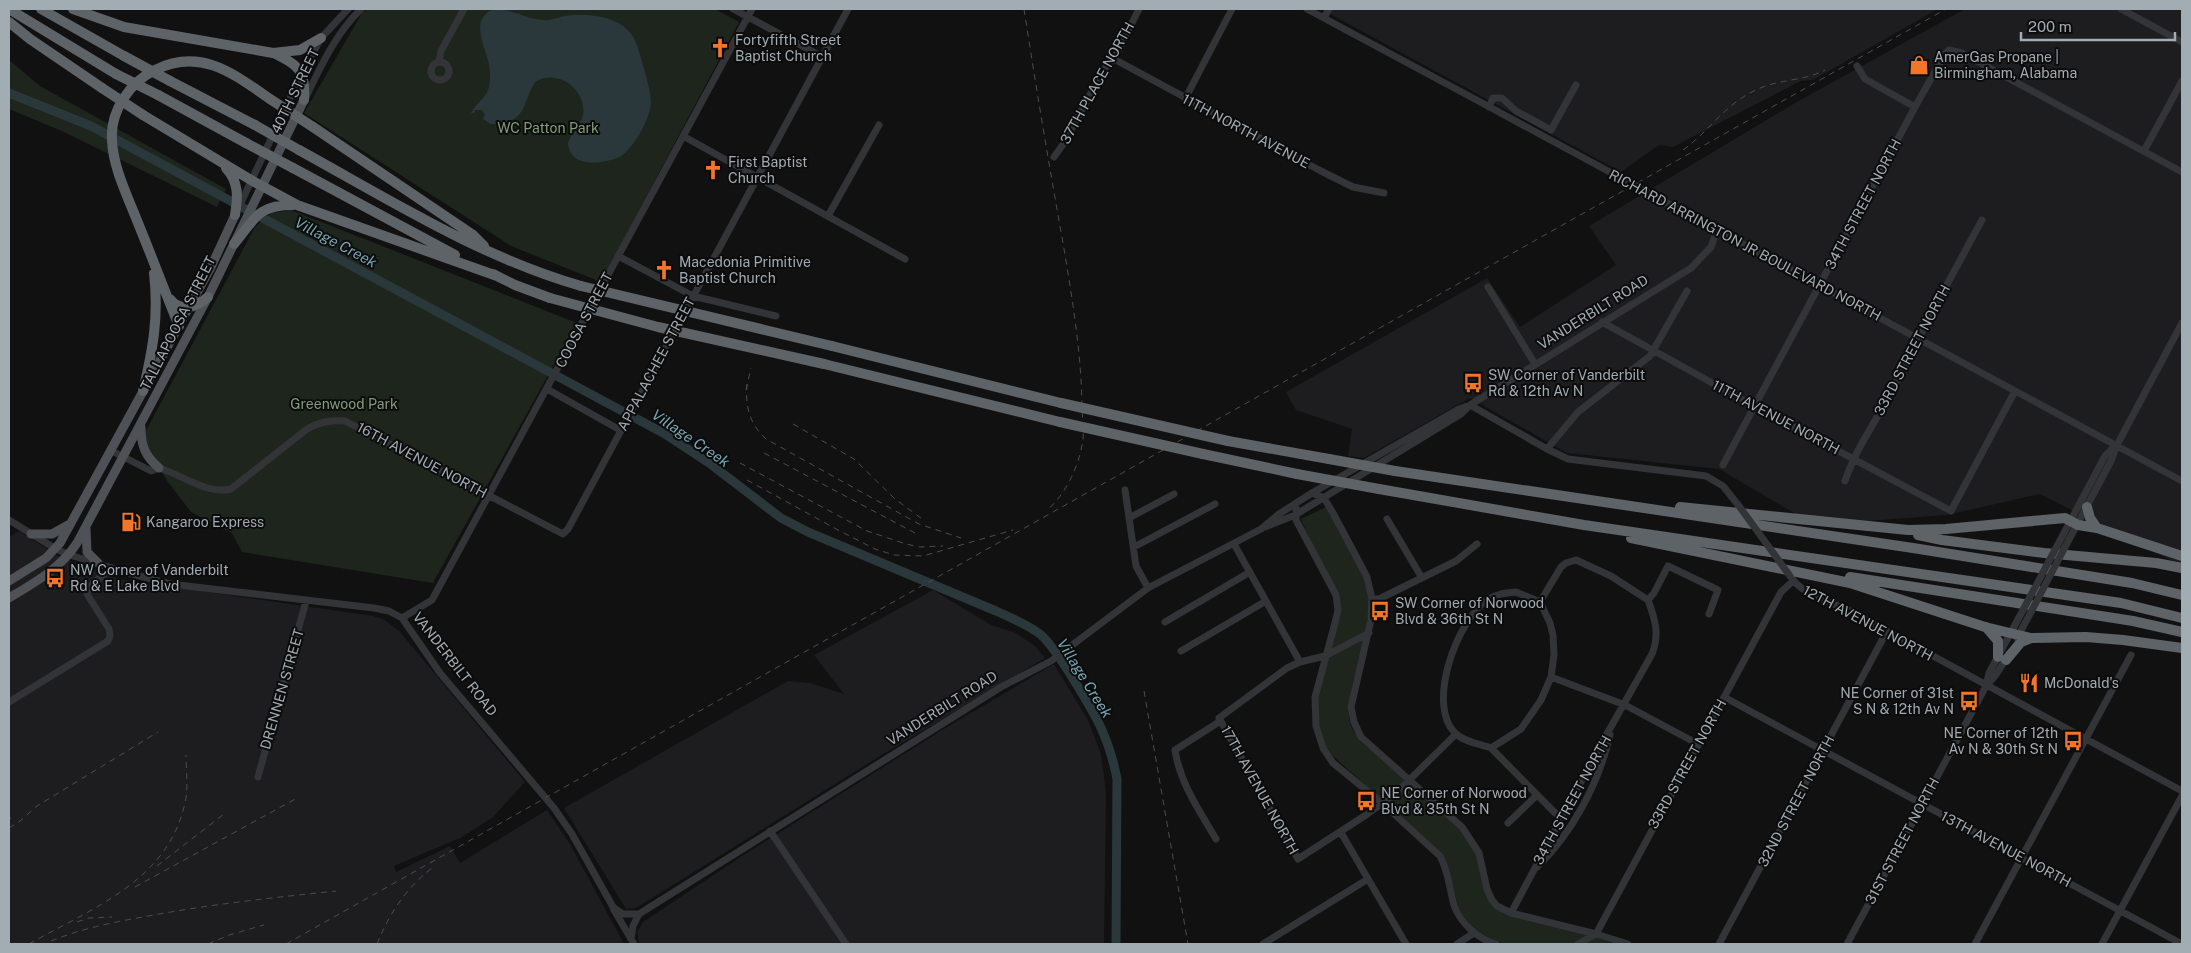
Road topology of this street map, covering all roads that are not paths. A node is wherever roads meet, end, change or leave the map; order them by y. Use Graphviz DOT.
graph roads {
  1 [pos="9,9"];
  2 [pos="41,9"];
  3 [pos="73,9"];
  4 [pos="348,9"];
  5 [pos="361,9"];
  6 [pos="464,9"];
  7 [pos="734,9"];
  8 [pos="752,9"];
  9 [pos="848,9"];
  10 [pos="1139,9"];
  11 [pos="1232,9"];
  12 [pos="1307,9"];
  13 [pos="1329,9"];
  14 [pos="2121,9"];
  15 [pos="748,17"];
  16 [pos="1324,18"];
  17 [pos="9,22"];
  18 [pos="321,38"];
  19 [pos="2182,42"];
  20 [pos="273,53"];
  21 [pos="821,56"];
  22 [pos="1114,59"];
  23 [pos="439,62"];
  24 [pos="1857,66"];
  25 [pos="302,73"];
  26 [pos="2182,81"];
  27 [pos="1576,85"];
  28 [pos="1185,99"];
  29 [pos="304,100"];
  30 [pos="1915,106"];
  31 [pos="1489,107"];
  32 [pos="879,124"];
  33 [pos="683,136"];
  34 [pos="2144,151"];
  35 [pos="205,152"];
  36 [pos="1054,157"];
  37 [pos="2182,172"];
  38 [pos="757,176"];
  39 [pos="251,180"];
  40 [pos="263,186"];
  41 [pos="1384,193"];
  42 [pos="240,198"];
  43 [pos="297,205"];
  44 [pos="235,215"];
  45 [pos="828,216"];
  46 [pos="1982,220"];
  47 [pos="248,222"];
  48 [pos="1717,230"];
  49 [pos="234,244"];
  50 [pos="492,254"];
  51 [pos="618,256"];
  52 [pos="152,257"];
  53 [pos="905,259"];
  54 [pos="497,276"];
  55 [pos="1819,285"];
  56 [pos="1488,287"];
  57 [pos="1687,291"];
  58 [pos="165,292"];
  59 [pos="693,296"];
  60 [pos="208,297"];
  61 [pos="189,307"];
  62 [pos="776,316"];
  63 [pos="1602,322"];
  64 [pos="2182,323"];
  65 [pos="179,326"];
  66 [pos="1918,338"];
  67 [pos="1654,350"];
  68 [pos="1535,364"];
  69 [pos="548,387"];
  70 [pos="143,390"];
  71 [pos="2016,391"];
  72 [pos="1470,405"];
  73 [pos="1754,406"];
  74 [pos="141,425"];
  75 [pos="622,428"];
  76 [pos="2117,445"];
  77 [pos="1547,449"];
  78 [pos="110,450"];
  79 [pos="124,457"];
  80 [pos="1853,458"];
  81 [pos="1723,465"];
  82 [pos="159,468"];
  83 [pos="1845,481"];
  84 [pos="2182,481"];
  85 [pos="1125,490"];
  86 [pos="1337,491"];
  87 [pos="1312,493"];
  88 [pos="1174,494"];
  89 [pos="489,495"];
  90 [pos="1324,498"];
  91 [pos="1594,500"];
  92 [pos="1296,503"];
  93 [pos="1215,504"];
  94 [pos="2087,507"];
  95 [pos="1333,513"];
  96 [pos="1295,515"];
  97 [pos="1129,518"];
  98 [pos="1387,519"];
  99 [pos="9,520"];
  100 [pos="72,521"];
  101 [pos="2074,522"];
  102 [pos="1275,524"];
  103 [pos="1584,524"];
  104 [pos="86,526"];
  105 [pos="1300,528"];
  106 [pos="2097,528"];
  107 [pos="1261,529"];
  108 [pos="1892,529"];
  109 [pos="31,534"];
  110 [pos="563,534"];
  111 [pos="1234,544"];
  112 [pos="1477,544"];
  113 [pos="1134,547"];
  114 [pos="56,549"];
  115 [pos="70,555"];
  116 [pos="2182,556"];
  117 [pos="1725,558"];
  118 [pos="98,563"];
  119 [pos="112,568"];
  120 [pos="2182,568"];
  121 [pos="1250,572"];
  122 [pos="1422,578"];
  123 [pos="1791,578"];
  124 [pos="9,581"];
  125 [pos="1148,588"];
  126 [pos="2182,595"];
  127 [pos="9,598"];
  128 [pos="1372,599"];
  129 [pos="1648,600"];
  130 [pos="306,601"];
  131 [pos="1266,601"];
  132 [pos="1540,602"];
  133 [pos="1709,614"];
  134 [pos="402,618"];
  135 [pos="2182,618"];
  136 [pos="1165,622"];
  137 [pos="1986,626"];
  138 [pos="1887,631"];
  139 [pos="2182,632"];
  140 [pos="1368,633"];
  141 [pos="2015,634"];
  142 [pos="2031,638"];
  143 [pos="2182,648"];
  144 [pos="1181,651"];
  145 [pos="2131,655"];
  146 [pos="1325,656"];
  147 [pos="2002,658"];
  148 [pos="1300,662"];
  149 [pos="1552,677"];
  150 [pos="1986,686"];
  151 [pos="1724,697"];
  152 [pos="9,702"];
  153 [pos="1625,705"];
  154 [pos="1219,718"];
  155 [pos="1611,729"];
  156 [pos="1456,734"];
  157 [pos="2086,739"];
  158 [pos="1698,744"];
  159 [pos="1491,748"];
  160 [pos="1823,750"];
  161 [pos="258,777"];
  162 [pos="1409,780"];
  163 [pos="2182,791"];
  164 [pos="1537,795"];
  165 [pos="2182,796"];
  166 [pos="1382,803"];
  167 [pos="1922,804"];
  168 [pos="1561,819"];
  169 [pos="1508,823"];
  170 [pos="770,831"];
  171 [pos="1339,833"];
  172 [pos="1216,839"];
  173 [pos="2022,858"];
  174 [pos="1534,870"];
  175 [pos="1368,879"];
  176 [pos="613,907"];
  177 [pos="2120,911"];
  178 [pos="1511,913"];
  179 [pos="639,914"];
  180 [pos="1474,933"];
  181 [pos="1596,934"];
  182 [pos="632,942"];
  183 [pos="846,944"];
  184 [pos="1263,944"];
  185 [pos="1406,944"];
  186 [pos="1457,944"];
  187 [pos="1496,944"];
  188 [pos="1578,944"];
  189 [pos="1628,944"];
  190 [pos="1719,944"];
  191 [pos="1847,944"];
  192 [pos="1975,944"];
  193 [pos="2102,944"];
  194 [pos="2182,944"];
  1 -- 54 [label="highway, bridge"];
  2 -- 50 [label="highway, bridge"];
  3 -- 20 [label="highway"];
  4 -- 18 [label="street, 40TH STREET"];
  5 -- 29 [label="street, 40TH STREET"];
  6 -- 23 [label="street"];
  7 -- 15 [label="street"];
  8 -- 15 [label="street, COOSA STREET"];
  9 -- 21 [label="street, APPALACHEE STREET"];
  10 -- 22 [label="street, 37TH PLACE NORTH"];
  11 -- 28 [label="street"];
  12 -- 16 [label="street, RICHARD ARRINGTON JR BOULEVARD NORTH"];
  13 -- 16 [label="street"];
  14 -- 19 [label="street"];
  15 -- 21 [label="street"];
  15 -- 33 [label="street, COOSA STREET"];
  16 -- 31 [label="street, RICHARD ARRINGTON JR BOULEVARD NORTH"];
  17 -- 35 [label="highway, bridge"];
  18 -- 20 [label="highway"];
  18 -- 25 [label="street, 40TH STREET"];
  20 -- 25 [label="highway"];
  21 -- 38 [label="street, APPALACHEE STREET"];
  22 -- 28 [label="street, 11TH NORTH AVENUE"];
  22 -- 36 [label="street, 37TH PLACE NORTH"];
  24 -- 30 [label="street"];
  25 -- 29 [label="highway"];
  25 -- 39 [label="street, 40TH STREET"];
  26 -- 34 [label="street"];
  27 -- 31 [label="street"];
  28 -- 41 [label="street, 11TH NORTH AVENUE"];
  29 -- 40 [label="main road"];
  30 -- 34 [label="street, 34TH STREET NORTH"];
  30 -- 55 [label="street, 34TH STREET NORTH"];
  31 -- 48 [label="street, RICHARD ARRINGTON JR BOULEVARD NORTH, bridge"];
  32 -- 45 [label="street"];
  33 -- 38 [label="street"];
  33 -- 51 [label="street, COOSA STREET"];
  34 -- 37 [label="street"];
  35 -- 39 [label="highway"];
  35 -- 42 [label="highway"];
  38 -- 45 [label="street"];
  38 -- 59 [label="street, APPALACHEE STREET"];
  39 -- 40 [label="highway"];
  39 -- 42 [label="street"];
  40 -- 43 [label="highway"];
  40 -- 47 [label="main road"];
  42 -- 44 [label="highway"];
  43 -- 47 [label="highway"];
  43 -- 54 [label="highway"];
  44 -- 61 [label="main road, TALLAPOOSA STREET"];
  45 -- 53 [label="street"];
  46 -- 66 [label="street, 33RD STREET NORTH"];
  47 -- 49 [label="highway"];
  48 -- 55 [label="street, RICHARD ARRINGTON JR BOULEVARD NORTH"];
  48 -- 63 [label="street, VANDERBILT ROAD"];
  49 -- 60 [label="main road, TALLAPOOSA STREET"];
  50 -- 52 [label="highway, bridge"];
  50 -- 91 [label="highway, bridge"];
  51 -- 59 [label="street"];
  51 -- 69 [label="street, COOSA STREET"];
  52 -- 58 [label="highway"];
  52 -- 70 [label="highway"];
  54 -- 103 [label="highway, bridge"];
  55 -- 66 [label="street, RICHARD ARRINGTON JR BOULEVARD NORTH"];
  55 -- 73 [label="street, 34TH STREET NORTH"];
  56 -- 68 [label="street"];
  57 -- 67 [label="street"];
  58 -- 61 [label="highway"];
  58 -- 65 [label="highway"];
  59 -- 62 [label="street"];
  59 -- 75 [label="street, APPALACHEE STREET"];
  60 -- 61 [label="highway"];
  60 -- 74 [label="main road, TALLAPOOSA STREET"];
  61 -- 65 [label="main road, TALLAPOOSA STREET"];
  63 -- 67 [label="street, 11TH AVENUE NORTH"];
  63 -- 68 [label="street, VANDERBILT ROAD"];
  64 -- 76 [label="street, 31ST STREET NORTH"];
  65 -- 70 [label="main road, TALLAPOOSA STREET"];
  66 -- 71 [label="street, RICHARD ARRINGTON JR BOULEVARD NORTH"];
  66 -- 80 [label="street, 33RD STREET NORTH"];
  67 -- 73 [label="street, 11TH AVENUE NORTH"];
  67 -- 77 [label="street"];
  68 -- 72 [label="street, VANDERBILT ROAD"];
  69 -- 75 [label="street"];
  69 -- 89 [label="street, COOSA STREET"];
  70 -- 78 [label="main road, TALLAPOOSA STREET"];
  71 -- 76 [label="street, RICHARD ARRINGTON JR BOULEVARD NORTH"];
  71 -- 80 [label="street, 11TH AVENUE NORTH"];
  72 -- 77 [label="street, 12TH AVENUE NORTH"];
  72 -- 86 [label="street, VANDERBILT ROAD"];
  72 -- 87 [label="street, VANDERBILT ROAD"];
  73 -- 80 [label="street, 11TH AVENUE NORTH"];
  73 -- 81 [label="street, 34TH STREET NORTH"];
  74 -- 79 [label="main road, TALLAPOOSA STREET"];
  74 -- 82 [label="main road"];
  75 -- 110 [label="street, APPALACHEE STREET"];
  76 -- 84 [label="street, RICHARD ARRINGTON JR BOULEVARD NORTH"];
  76 -- 94 [label="street, 31ST STREET NORTH"];
  76 -- 101 [label="street, 31ST STREET NORTH"];
  77 -- 123 [label="street, 12TH AVENUE NORTH, bridge"];
  78 -- 79 [label="street"];
  78 -- 100 [label="main road, TALLAPOOSA STREET"];
  79 -- 82 [label="street, 16TH AVENUE NORTH"];
  79 -- 104 [label="main road, TALLAPOOSA STREET"];
  80 -- 83 [label="street, 33RD STREET NORTH"];
  82 -- 89 [label="street, 16TH AVENUE NORTH"];
  85 -- 97 [label="street"];
  86 -- 90 [label="street, VANDERBILT ROAD"];
  86 -- 95 [label="street"];
  87 -- 90 [label="street"];
  87 -- 92 [label="street, VANDERBILT ROAD"];
  88 -- 97 [label="street"];
  89 -- 110 [label="street, 16TH AVENUE NORTH"];
  89 -- 134 [label="street, COOSA STREET"];
  90 -- 95 [label="street"];
  90 -- 96 [label="street, VANDERBILT ROAD"];
  91 -- 108 [label="highway"];
  91 -- 126 [label="highway"];
  92 -- 96 [label="street"];
  92 -- 107 [label="street, VANDERBILT ROAD"];
  93 -- 113 [label="street"];
  94 -- 101 [label="street, 31ST STREET NORTH"];
  94 -- 106 [label="highway"];
  95 -- 128 [label="street"];
  96 -- 102 [label="street, VANDERBILT ROAD"];
  96 -- 105 [label="street"];
  97 -- 113 [label="street"];
  98 -- 122 [label="street"];
  99 -- 109 [label="street, VANDERBILT ROAD"];
  100 -- 109 [label="main road"];
  100 -- 114 [label="main road, TALLAPOOSA STREET"];
  101 -- 106 [label="highway"];
  101 -- 108 [label="highway"];
  101 -- 141 [label="street, 31ST STREET NORTH, bridge"];
  101 -- 141 [label="street, 31ST STREET NORTH, bridge"];
  102 -- 105 [label="street"];
  102 -- 107 [label="street, VANDERBILT ROAD"];
  103 -- 117 [label="highway"];
  103 -- 135 [label="highway"];
  104 -- 115 [label="main road, TALLAPOOSA STREET"];
  104 -- 118 [label="main road"];
  105 -- 146 [label="street"];
  106 -- 116 [label="highway"];
  107 -- 111 [label="street, VANDERBILT ROAD"];
  108 -- 120 [label="highway"];
  109 -- 114 [label="street, VANDERBILT ROAD"];
  111 -- 121 [label="street"];
  111 -- 125 [label="street, VANDERBILT ROAD"];
  112 -- 122 [label="street"];
  113 -- 125 [label="street"];
  114 -- 115 [label="street, VANDERBILT ROAD"];
  114 -- 124 [label="main road"];
  115 -- 118 [label="street, VANDERBILT ROAD"];
  115 -- 127 [label="main road"];
  117 -- 137 [label="highway"];
  117 -- 139 [label="highway"];
  118 -- 119 [label="street, VANDERBILT ROAD"];
  119 -- 130 [label="street, VANDERBILT ROAD"];
  119 -- 152 [label="street"];
  121 -- 131 [label="street"];
  121 -- 136 [label="street"];
  122 -- 128 [label="street"];
  123 -- 138 [label="street, 12TH AVENUE NORTH"];
  123 -- 151 [label="street, 33RD STREET NORTH"];
  125 -- 170 [label="street, VANDERBILT ROAD"];
  128 -- 140 [label="street"];
  129 -- 132 [label="street"];
  129 -- 133 [label="street"];
  129 -- 153 [label="street, 34TH STREET NORTH"];
  130 -- 134 [label="street, VANDERBILT ROAD"];
  130 -- 161 [label="street, DRENNEN STREET"];
  131 -- 144 [label="street"];
  131 -- 148 [label="street"];
  132 -- 149 [label="street"];
  132 -- 156 [label="street"];
  134 -- 176 [label="street, VANDERBILT ROAD"];
  137 -- 141 [label="highway"];
  137 -- 147 [label="highway"];
  138 -- 150 [label="street, 12TH AVENUE NORTH"];
  138 -- 160 [label="street, 32ND STREET NORTH"];
  140 -- 146 [label="street"];
  140 -- 162 [label="street"];
  141 -- 142 [label="highway"];
  141 -- 147 [label="street, 31ST STREET NORTH"];
  142 -- 143 [label="highway"];
  142 -- 147 [label="highway"];
  145 -- 157 [label="street"];
  146 -- 148 [label="street"];
  146 -- 166 [label="street"];
  147 -- 150 [label="street, 31ST STREET NORTH"];
  148 -- 154 [label="street"];
  149 -- 153 [label="street"];
  149 -- 159 [label="street"];
  150 -- 157 [label="street, 12TH AVENUE NORTH"];
  150 -- 167 [label="street, 31ST STREET NORTH"];
  151 -- 158 [label="street, 33RD STREET NORTH"];
  151 -- 160 [label="street, 13TH AVENUE NORTH"];
  153 -- 155 [label="street, 34TH STREET NORTH"];
  153 -- 158 [label="street"];
  154 -- 171 [label="street, 17TH AVENUE NORTH"];
  154 -- 172 [label="street"];
  155 -- 168 [label="street, 34TH STREET NORTH"];
  155 -- 174 [label="street, 34TH STREET NORTH"];
  156 -- 159 [label="street"];
  156 -- 162 [label="street"];
  157 -- 163 [label="street, 12TH AVENUE NORTH"];
  157 -- 173 [label="street"];
  158 -- 181 [label="street, 33RD STREET NORTH"];
  159 -- 164 [label="street"];
  160 -- 167 [label="street, 13TH AVENUE NORTH"];
  160 -- 190 [label="street, 32ND STREET NORTH"];
  162 -- 166 [label="street"];
  162 -- 178 [label="street"];
  164 -- 168 [label="street"];
  164 -- 169 [label="street"];
  165 -- 177 [label="street"];
  166 -- 171 [label="street"];
  166 -- 180 [label="street"];
  167 -- 173 [label="street, 13TH AVENUE NORTH"];
  167 -- 191 [label="street, 31ST STREET NORTH"];
  168 -- 174 [label="street, 34TH STREET NORTH"];
  170 -- 179 [label="street, VANDERBILT ROAD"];
  170 -- 183 [label="street"];
  171 -- 175 [label="street"];
  173 -- 177 [label="street, 13TH AVENUE NORTH"];
  173 -- 192 [label="street"];
  174 -- 178 [label="street, 34TH STREET NORTH"];
  175 -- 184 [label="street"];
  175 -- 185 [label="street"];
  176 -- 179 [label="street"];
  176 -- 182 [label="street, VANDERBILT ROAD"];
  177 -- 193 [label="street"];
  177 -- 194 [label="street, 13TH AVENUE NORTH"];
  178 -- 181 [label="street"];
  179 -- 182 [label="street"];
  180 -- 186 [label="street"];
  180 -- 187 [label="street"];
  181 -- 188 [label="street"];
  181 -- 189 [label="street"];
}
